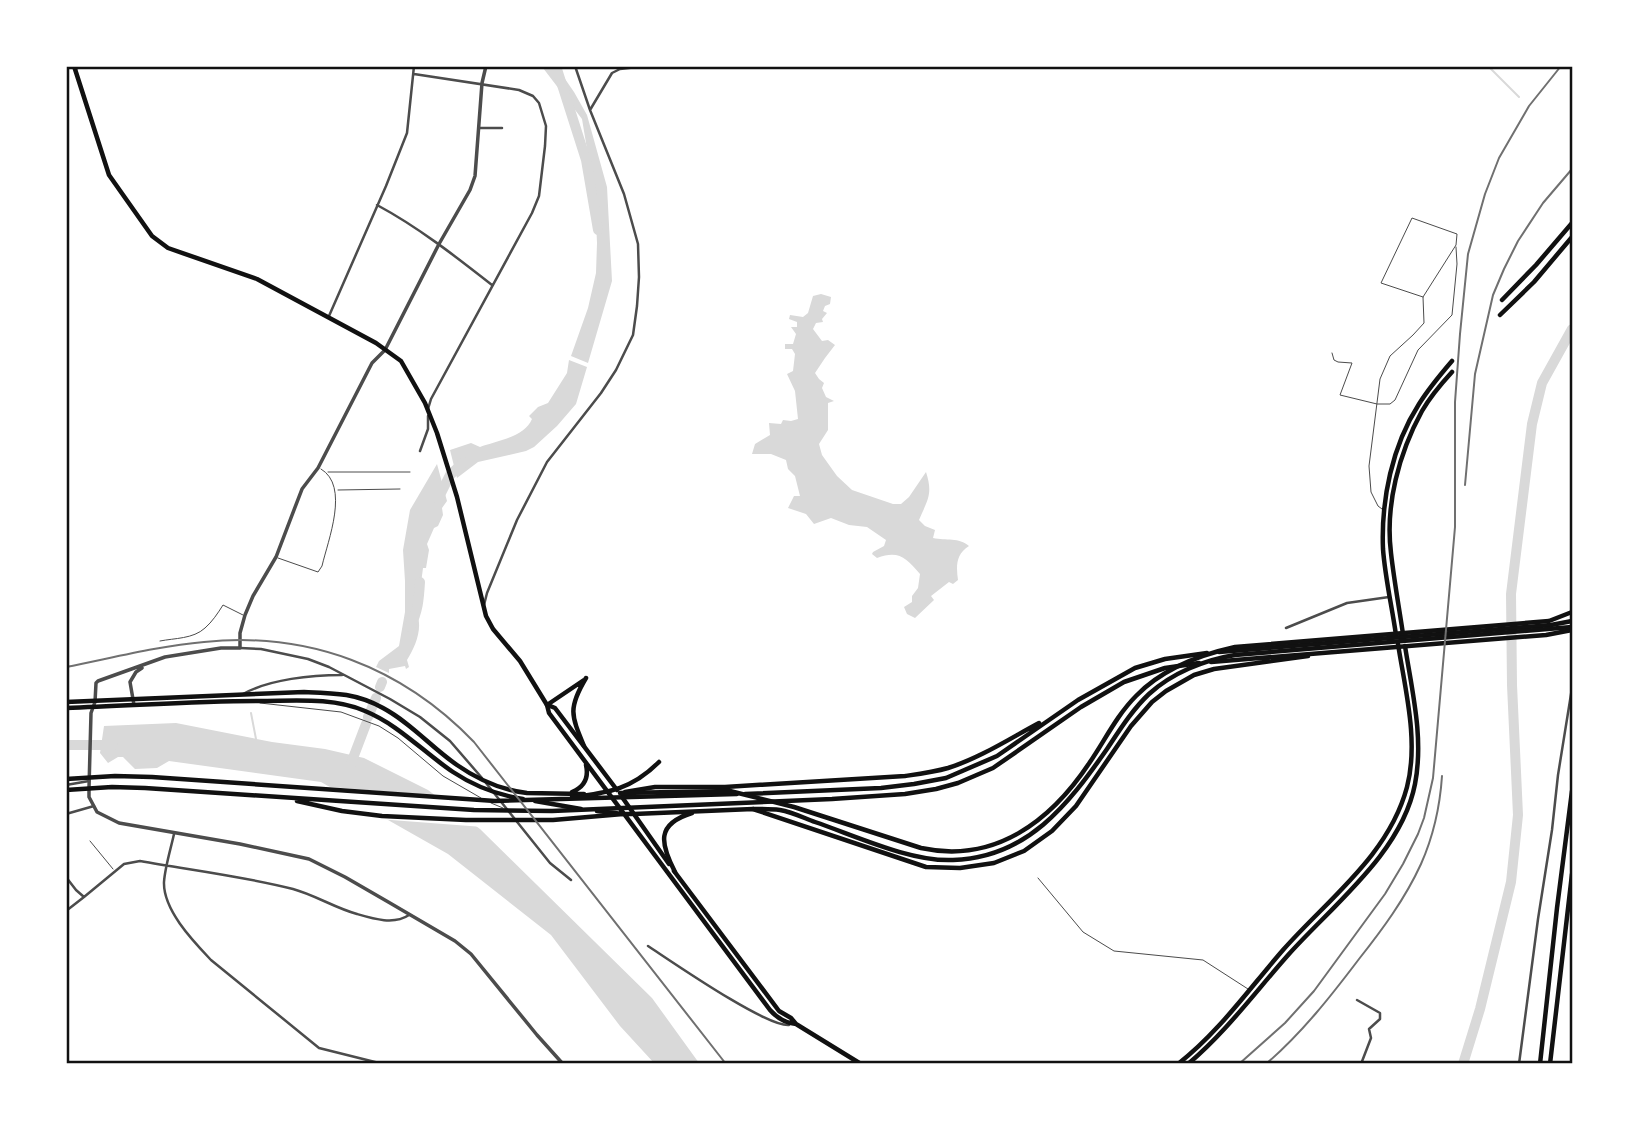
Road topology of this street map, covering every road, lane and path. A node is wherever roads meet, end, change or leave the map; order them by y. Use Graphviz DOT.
graph roads {
  1 [pos="82,66"];
  2 [pos="414,66"];
  3 [pos="486,66"];
  4 [pos="575,66"];
  5 [pos="646,66"];
  6 [pos="74,68"];
  7 [pos="414,74"];
  8 [pos="482,83"];
  9 [pos="590,110"];
  10 [pos="480,128"];
  11 [pos="502,128"];
  12 [pos="377,205"];
  13 [pos="1573,223"];
  14 [pos="1573,237"];
  15 [pos="439,244"];
  16 [pos="1456,245"];
  17 [pos="493,285"];
  18 [pos="1423,297"];
  19 [pos="1502,300"];
  20 [pos="1500,315"];
  21 [pos="328,318"];
  22 [pos="385,350"];
  23 [pos="1332,353"];
  24 [pos="1452,361"];
  25 [pos="1452,372"];
  26 [pos="1377,404"];
  27 [pos="428,410"];
  28 [pos="420,451"];
  29 [pos="318,468"];
  30 [pos="326,472"];
  31 [pos="410,472"];
  32 [pos="400,489"];
  33 [pos="336,490"];
  34 [pos="1384,510"];
  35 [pos="1391,511"];
  36 [pos="276,557"];
  37 [pos="1391,597"];
  38 [pos="484,608"];
  39 [pos="1573,612"];
  40 [pos="245,615"];
  41 [pos="1573,626"];
  42 [pos="1286,628"];
  43 [pos="160,641"];
  44 [pos="240,648"];
  45 [pos="1350,650"];
  46 [pos="147,664"];
  47 [pos="346,675"];
  48 [pos="1572,691"];
  49 [pos="241,695"];
  50 [pos="247,701"];
  51 [pos="66,702"];
  52 [pos="134,703"];
  53 [pos="94,704"];
  54 [pos="547,705"];
  55 [pos="66,708"];
  56 [pos="1055,715"];
  57 [pos="584,746"];
  58 [pos="583,760"];
  59 [pos="659,762"];
  60 [pos="66,779"];
  61 [pos="89,781"];
  62 [pos="66,787"];
  63 [pos="1573,791"];
  64 [pos="561,793"];
  65 [pos="620,793"];
  66 [pos="608,794"];
  67 [pos="286,798"];
  68 [pos="535,801"];
  69 [pos="93,806"];
  70 [pos="753,808"];
  71 [pos="506,810"];
  72 [pos="702,811"];
  73 [pos="66,814"];
  74 [pos="623,814"];
  75 [pos="634,814"];
  76 [pos="174,834"];
  77 [pos="90,841"];
  78 [pos="167,866"];
  79 [pos="115,871"];
  80 [pos="675,872"];
  81 [pos="1573,874"];
  82 [pos="66,877"];
  83 [pos="1038,878"];
  84 [pos="571,880"];
  85 [pos="84,897"];
  86 [pos="66,911"];
  87 [pos="409,914"];
  88 [pos="648,946"];
  89 [pos="1250,990"];
  90 [pos="1254,995"];
  91 [pos="1357,1000"];
  92 [pos="796,1024"];
  93 [pos="1217,1027"];
  94 [pos="1222,1032"];
  95 [pos="383,1063"];
  96 [pos="564,1063"];
  97 [pos="861,1063"];
  98 [pos="1178,1063"];
  99 [pos="1188,1063"];
  100 [pos="1361,1063"];
  101 [pos="1519,1063"];
  102 [pos="1540,1063"];
  103 [pos="1550,1063"];
  1 -- 6 [label="street"];
  2 -- 7 [label="street"];
  3 -- 8 [label="street"];
  4 -- 9 [label="street"];
  5 -- 9 [label="street"];
  6 -- 21 [label="main road"];
  7 -- 8 [label="street"];
  7 -- 12 [label="street"];
  8 -- 10 [label="street"];
  8 -- 17 [label="street"];
  9 -- 38 [label="street"];
  10 -- 11 [label="street"];
  10 -- 15 [label="street"];
  12 -- 15 [label="street"];
  12 -- 21 [label="street"];
  13 -- 19 [label="main road"];
  14 -- 20 [label="main road"];
  15 -- 17 [label="street"];
  15 -- 22 [label="street"];
  16 -- 18 [label="lane"];
  16 -- 18 [label="lane"];
  16 -- 26 [label="lane"];
  17 -- 27 [label="street"];
  18 -- 26 [label="lane"];
  21 -- 22 [label="main road"];
  22 -- 27 [label="main road"];
  22 -- 29 [label="street"];
  23 -- 26 [label="lane"];
  24 -- 34 [label="main road"];
  25 -- 35 [label="main road"];
  26 -- 34 [label="lane"];
  27 -- 28 [label="street"];
  27 -- 38 [label="main road"];
  29 -- 30 [label="lane"];
  29 -- 36 [label="street"];
  30 -- 31 [label="lane"];
  30 -- 33 [label="lane"];
  32 -- 33 [label="lane"];
  33 -- 36 [label="lane"];
  34 -- 35 [label="lane"];
  34 -- 37 [label="main road"];
  35 -- 90 [label="main road"];
  36 -- 40 [label="street"];
  37 -- 42 [label="street"];
  37 -- 89 [label="main road"];
  38 -- 54 [label="main road"];
  39 -- 65 [label="main road"];
  40 -- 43 [label="lane"];
  40 -- 44 [label="street"];
  41 -- 45 [label="main road"];
  41 -- 56 [label="main road"];
  41 -- 70 [label="main road"];
  44 -- 46 [label="street"];
  44 -- 47 [label="street"];
  45 -- 67 [label="main road"];
  45 -- 70 [label="main road"];
  46 -- 52 [label="street"];
  46 -- 53 [label="street"];
  47 -- 49 [label="street"];
  47 -- 71 [label="street"];
  48 -- 101 [label="street"];
  49 -- 52 [label="main road"];
  49 -- 64 [label="main road"];
  50 -- 52 [label="main road"];
  50 -- 68 [label="main road"];
  50 -- 71 [label="lane"];
  51 -- 53 [label="main road"];
  52 -- 53 [label="main road"];
  53 -- 55 [label="main road"];
  53 -- 61 [label="street"];
  54 -- 57 [label="main road"];
  54 -- 57 [label="main road"];
  54 -- 58 [label="main road"];
  56 -- 65 [label="main road"];
  56 -- 68 [label="main road"];
  57 -- 65 [label="main road"];
  58 -- 64 [label="main road"];
  58 -- 66 [label="main road"];
  59 -- 68 [label="main road"];
  60 -- 68 [label="main road"];
  61 -- 62 [label="street"];
  61 -- 69 [label="street"];
  62 -- 67 [label="main road"];
  63 -- 102 [label="main road"];
  64 -- 66 [label="main road"];
  65 -- 66 [label="main road"];
  65 -- 75 [label="main road"];
  66 -- 74 [label="main road"];
  67 -- 74 [label="main road"];
  68 -- 74 [label="main road"];
  69 -- 73 [label="street"];
  69 -- 76 [label="street"];
  70 -- 72 [label="main road"];
  71 -- 84 [label="street"];
  72 -- 75 [label="main road"];
  72 -- 80 [label="main road"];
  74 -- 75 [label="main road"];
  74 -- 92 [label="main road"];
  75 -- 80 [label="main road"];
  76 -- 78 [label="street"];
  76 -- 87 [label="street"];
  77 -- 79 [label="lane"];
  78 -- 79 [label="street"];
  78 -- 87 [label="street"];
  78 -- 95 [label="street"];
  79 -- 85 [label="street"];
  80 -- 92 [label="main road"];
  81 -- 103 [label="main road"];
  82 -- 85 [label="street"];
  83 -- 89 [label="lane"];
  85 -- 86 [label="street"];
  87 -- 96 [label="street"];
  88 -- 92 [label="street"];
  89 -- 90 [label="lane"];
  89 -- 93 [label="main road"];
  90 -- 94 [label="main road"];
  91 -- 100 [label="street"];
  92 -- 97 [label="main road"];
  93 -- 94 [label="main road"];
  93 -- 98 [label="main road"];
  94 -- 99 [label="main road"];
}
